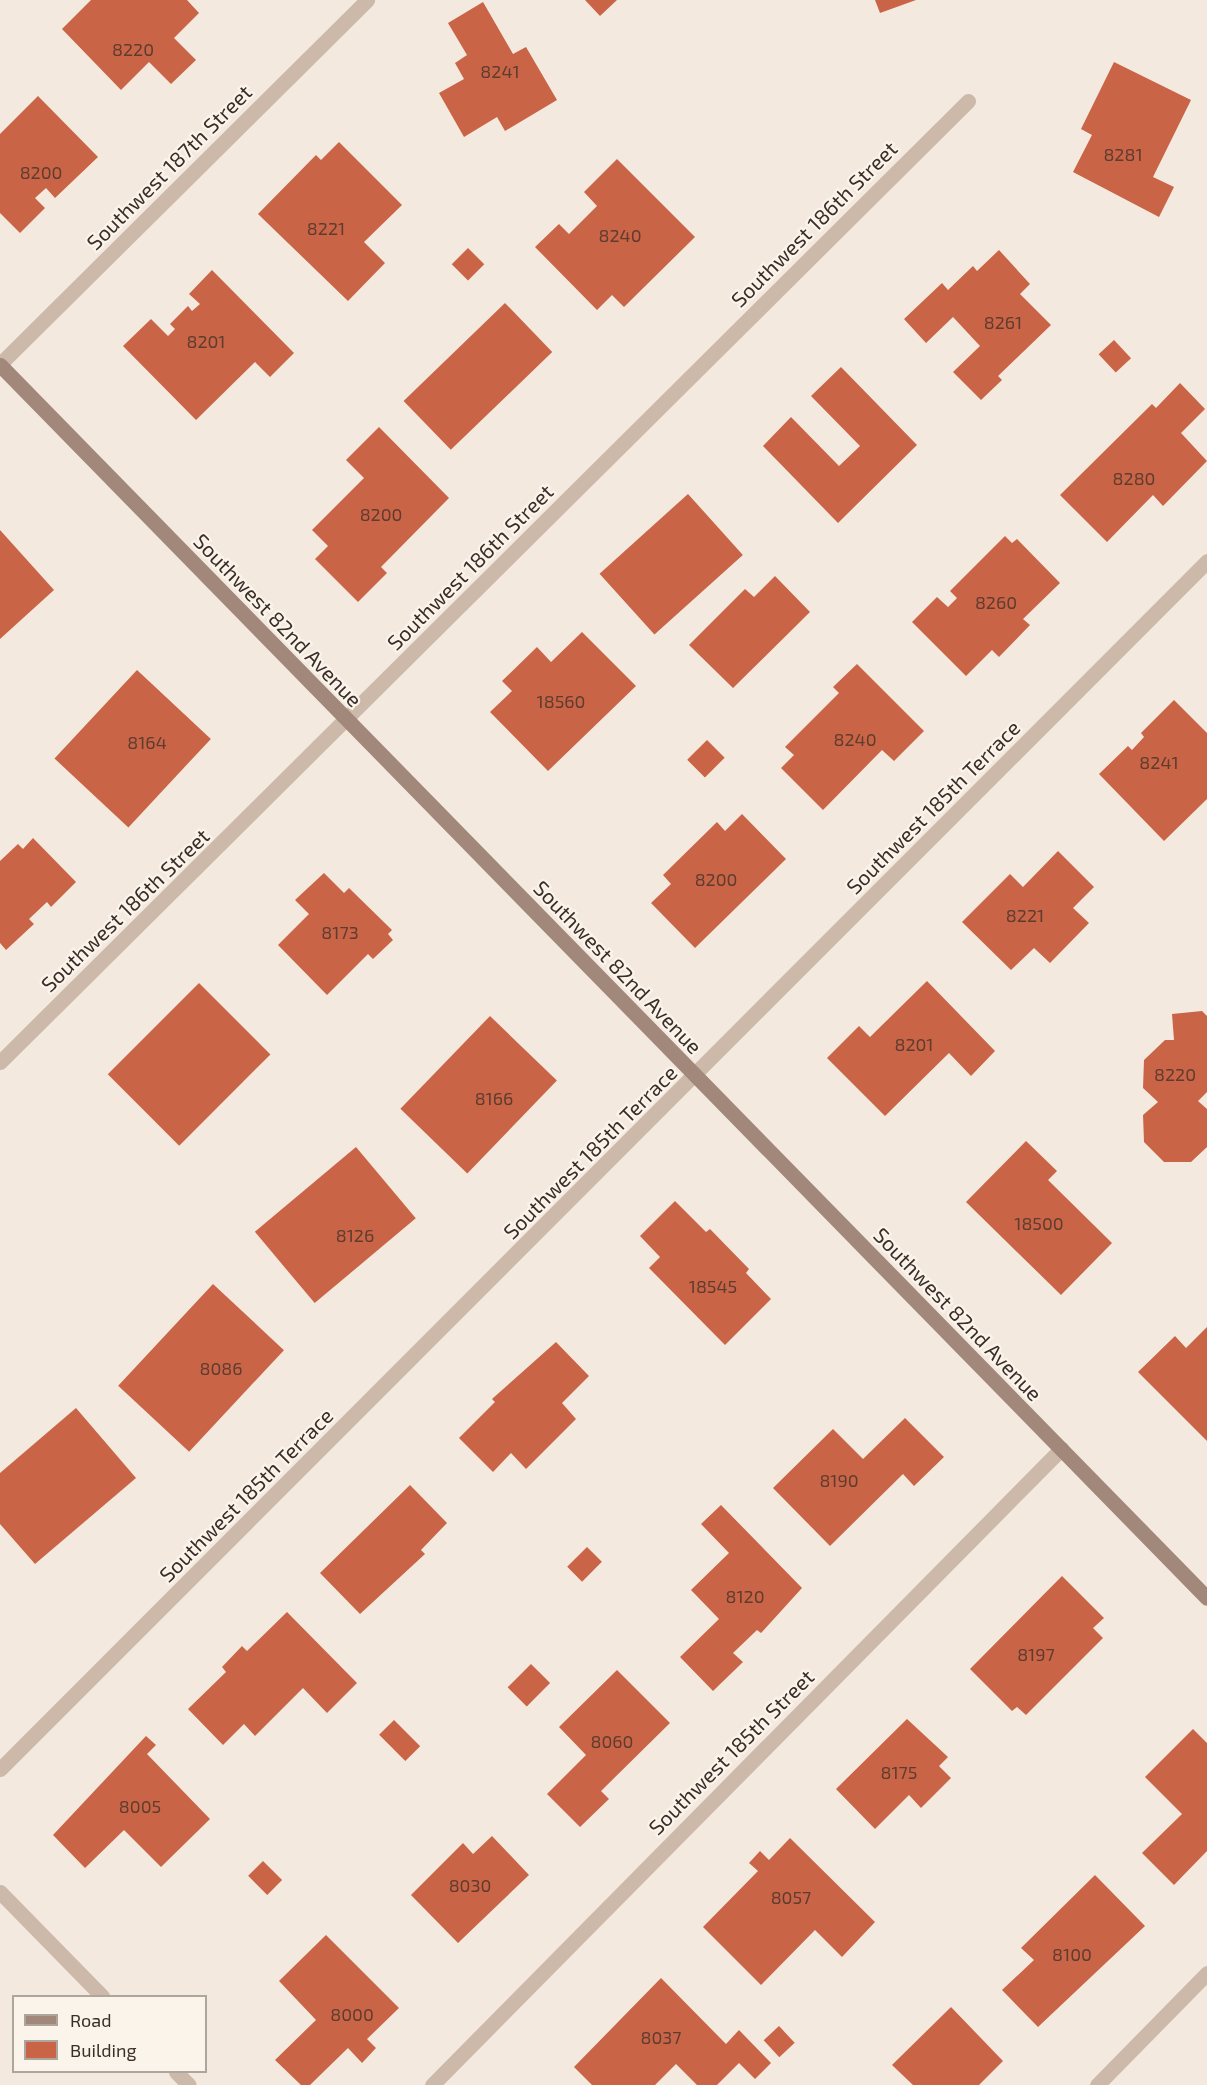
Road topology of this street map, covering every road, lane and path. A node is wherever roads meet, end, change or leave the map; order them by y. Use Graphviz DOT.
graph roads {
  1 [pos="367,0"];
  2 [pos="968,101"];
  3 [pos="0,364"];
  4 [pos="1207,561"];
  5 [pos="347,721"];
  6 [pos="0,1062"];
  7 [pos="695,1077"];
  8 [pos="1061,1449"];
  9 [pos="1207,1598"];
  10 [pos="0,1769"];
  11 [pos="0,1892"];
  12 [pos="1207,1974"];
  13 [pos="101,1995"];
  14 [pos="177,2073"];
  15 [pos="189,2085"];
  16 [pos="432,2085"];
  17 [pos="1097,2085"];
  1 -- 3 [label="street, Southwest 187th Street"];
  2 -- 5 [label="street, Southwest 186th Street"];
  3 -- 5 [label="street, Southwest 82nd Avenue"];
  4 -- 7 [label="street, Southwest 185th Terrace"];
  5 -- 6 [label="street, Southwest 186th Street"];
  5 -- 7 [label="street, Southwest 82nd Avenue"];
  7 -- 8 [label="street, Southwest 82nd Avenue"];
  7 -- 10 [label="street, Southwest 185th Terrace"];
  8 -- 9 [label="street, Southwest 82nd Avenue"];
  8 -- 16 [label="street, Southwest 185th Street"];
  11 -- 13 [label="street"];
  12 -- 17 [label="street"];
  14 -- 15 [label="street"];
}
